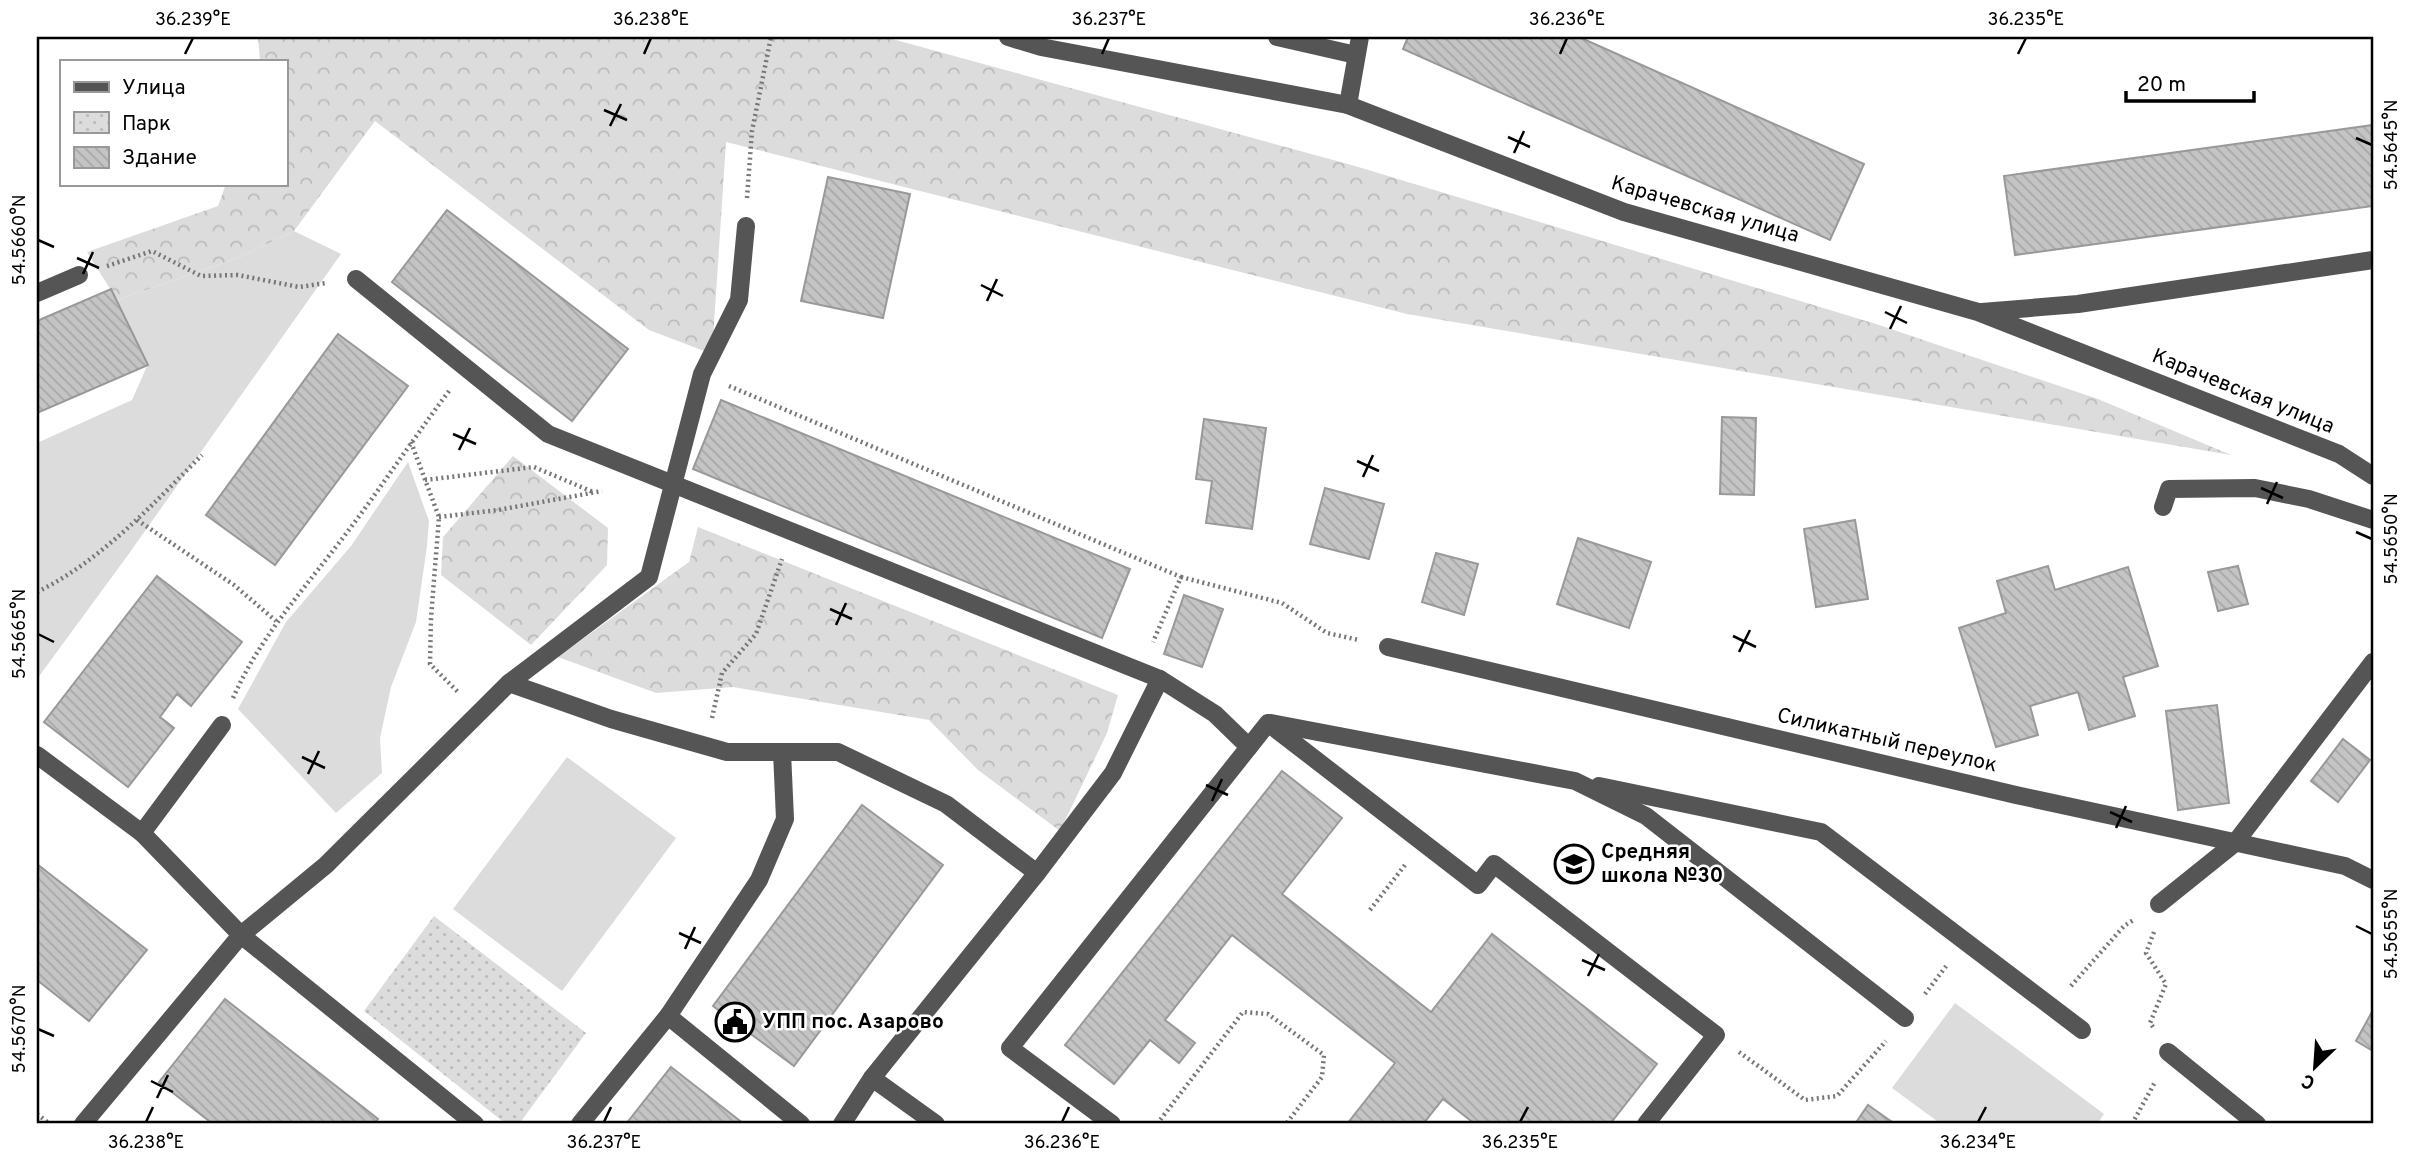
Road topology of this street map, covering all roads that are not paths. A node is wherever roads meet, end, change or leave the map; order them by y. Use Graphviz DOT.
graph roads {
  1 [pos="1008,37"];
  2 [pos="1277,37"];
  3 [pos="1360,37"];
  4 [pos="1356,55"];
  5 [pos="1348,105"];
  6 [pos="746,226"];
  7 [pos="2373,260"];
  8 [pos="79,275"];
  9 [pos="356,279"];
  10 [pos="37,293"];
  11 [pos="1978,312"];
  12 [pos="2373,476"];
  13 [pos="673,486"];
  14 [pos="2163,507"];
  15 [pos="2373,520"];
  16 [pos="1388,647"];
  17 [pos="2373,662"];
  18 [pos="1160,679"];
  19 [pos="509,683"];
  20 [pos="1268,723"];
  21 [pos="222,725"];
  22 [pos="1249,747"];
  23 [pos="782,751"];
  24 [pos="37,755"];
  25 [pos="1576,781"];
  26 [pos="142,833"];
  27 [pos="2235,843"];
  28 [pos="1037,873"];
  29 [pos="2373,880"];
  30 [pos="2160,904"];
  31 [pos="241,935"];
  32 [pos="668,1016"];
  33 [pos="1905,1018"];
  34 [pos="2082,1030"];
  35 [pos="2168,1052"];
  36 [pos="872,1078"];
  37 [pos="83,1124"];
  38 [pos="475,1124"];
  39 [pos="580,1124"];
  40 [pos="801,1124"];
  41 [pos="842,1124"];
  42 [pos="936,1124"];
  43 [pos="1112,1124"];
  44 [pos="1646,1124"];
  45 [pos="2257,1124"];
  1 -- 5 [label="street, Карачевская улица"];
  2 -- 4 [label="street"];
  3 -- 4 [label="street"];
  4 -- 5 [label="street"];
  5 -- 11 [label="street, Карачевская улица"];
  6 -- 13 [label="street"];
  7 -- 11 [label="street"];
  8 -- 10 [label="street"];
  9 -- 13 [label="street"];
  11 -- 12 [label="street, Карачевская улица"];
  13 -- 18 [label="street"];
  13 -- 19 [label="street"];
  14 -- 15 [label="street"];
  16 -- 27 [label="street, Силикатный переулок"];
  17 -- 27 [label="street"];
  18 -- 22 [label="street"];
  18 -- 28 [label="street"];
  19 -- 23 [label="street"];
  19 -- 31 [label="street"];
  20 -- 22 [label="street"];
  20 -- 25 [label="street"];
  20 -- 44 [label="street"];
  21 -- 26 [label="street"];
  22 -- 43 [label="street"];
  23 -- 28 [label="street"];
  23 -- 32 [label="street"];
  24 -- 26 [label="street"];
  25 -- 33 [label="street"];
  25 -- 34 [label="street"];
  26 -- 31 [label="street"];
  27 -- 29 [label="street, Силикатный переулок"];
  27 -- 30 [label="street"];
  28 -- 36 [label="street"];
  31 -- 37 [label="street"];
  31 -- 38 [label="street"];
  32 -- 39 [label="street"];
  32 -- 40 [label="street"];
  35 -- 45 [label="street"];
  36 -- 41 [label="street"];
  36 -- 42 [label="street"];
}
